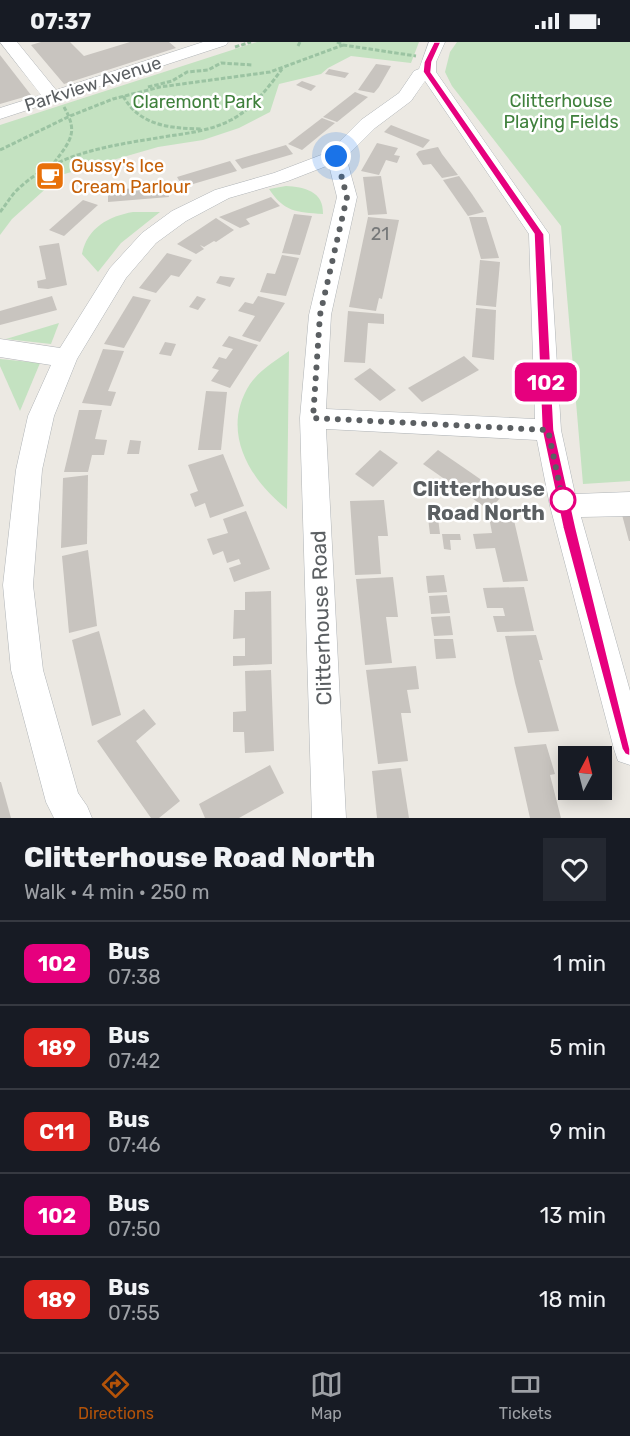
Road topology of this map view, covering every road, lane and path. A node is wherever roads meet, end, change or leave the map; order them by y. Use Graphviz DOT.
graph roads {
  1 [pos="8,42"];
  2 [pos="220,42"];
  3 [pos="300,42"];
  4 [pos="337,42"];
  5 [pos="437,42"];
  6 [pos="343,45"];
  7 [pos="189,46"];
  8 [pos="298,46"];
  9 [pos="253,65"];
  10 [pos="422,66"];
  11 [pos="283,68"];
  12 [pos="146,90"];
  13 [pos="123,96"];
  14 [pos="56,100"];
  15 [pos="0,114"];
  16 [pos="70,116"];
  17 [pos="210,128"];
  18 [pos="0,150"];
  19 [pos="336,156"];
  20 [pos="54,164"];
  21 [pos="0,212"];
  22 [pos="0,348"];
  23 [pos="66,358"];
  24 [pos="313,418"];
  25 [pos="548,430"];
  26 [pos="630,504"];
  27 [pos="564,506"];
  28 [pos="630,748"];
  29 [pos="75,818"];
  30 [pos="329,818"];
  1 -- 14 [label="street"];
  2 -- 7 [label="street, Parkview Avenue"];
  3 -- 8 [label="path"];
  4 -- 6 [label="path"];
  5 -- 10 [label="street"];
  6 -- 10 [label="path"];
  6 -- 11 [label="path"];
  7 -- 14 [label="street, Parkview Avenue"];
  9 -- 12 [label="path"];
  10 -- 19 [label="street"];
  10 -- 25 [label="street"];
  11 -- 12 [label="path"];
  11 -- 17 [label="path"];
  12 -- 13 [label="path"];
  13 -- 16 [label="path"];
  13 -- 17 [label="path"];
  14 -- 15 [label="street, Parkview Avenue"];
  14 -- 16 [label="path"];
  16 -- 18 [label="path"];
  16 -- 20 [label="path"];
  17 -- 20 [label="path"];
  19 -- 23 [label="street"];
  19 -- 24 [label="street, Clitterhouse Road"];
  20 -- 21 [label="path"];
  22 -- 23 [label="street"];
  23 -- 29 [label="street"];
  24 -- 25 [label="street"];
  24 -- 30 [label="street, Clitterhouse Road"];
  25 -- 27 [label="street"];
  26 -- 27 [label="street"];
  27 -- 28 [label="street"];
}
